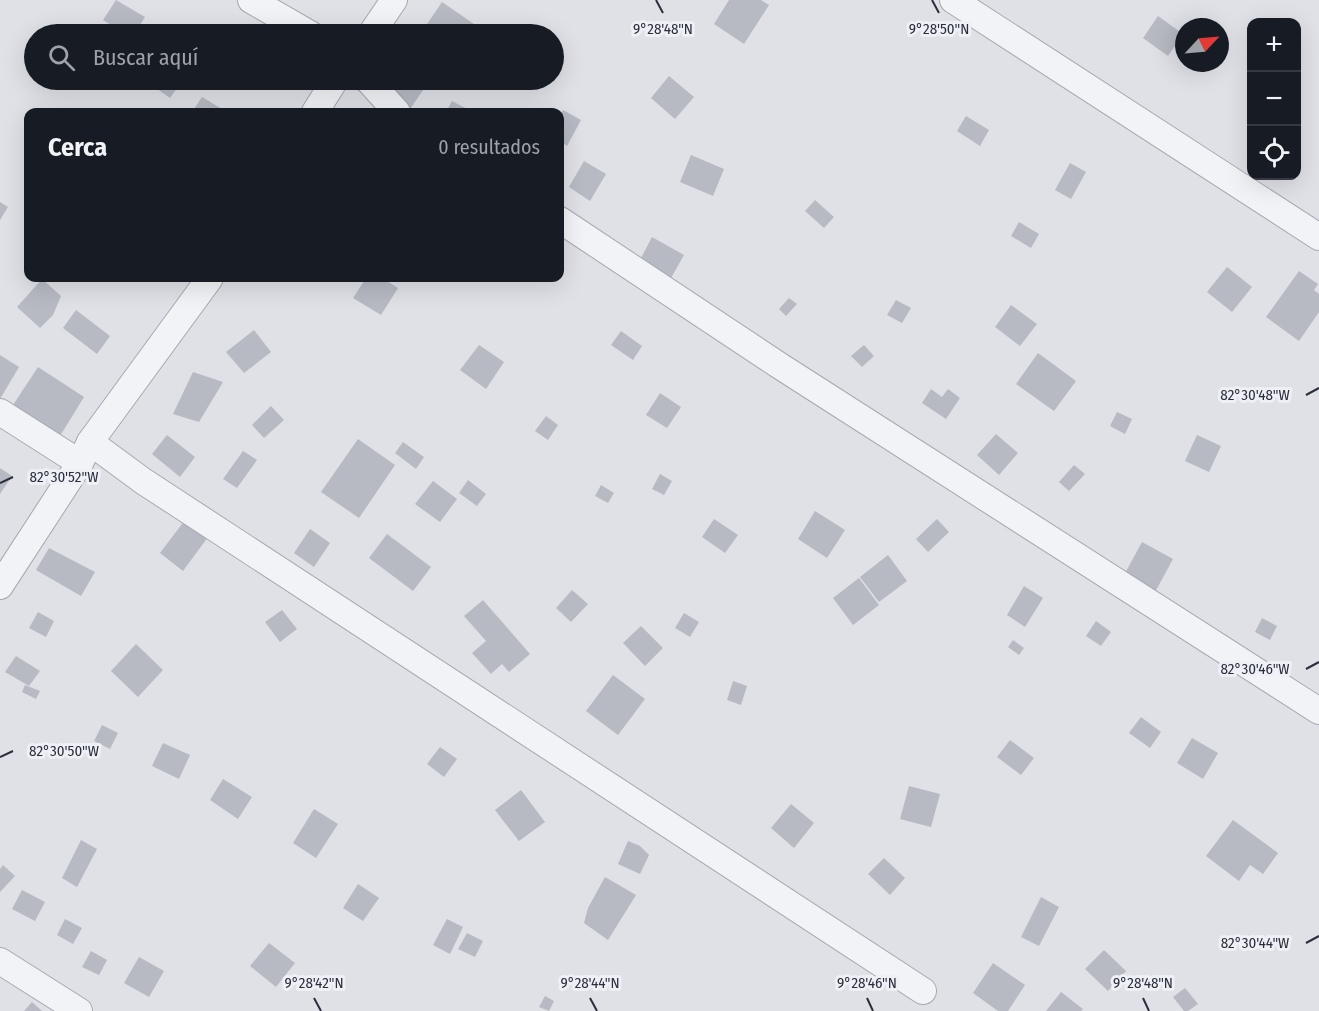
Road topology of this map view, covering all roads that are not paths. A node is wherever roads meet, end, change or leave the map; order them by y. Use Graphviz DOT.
graph roads {
  1 [pos="251,0"];
  2 [pos="394,0"];
  3 [pos="953,0"];
  4 [pos="293,24"];
  5 [pos="378,24"];
  6 [pos="329,90"];
  7 [pos="377,90"];
  8 [pos="318,108"];
  9 [pos="393,108"];
  10 [pos="564,223"];
  11 [pos="1319,237"];
  12 [pos="207,282"];
  13 [pos="0,412"];
  14 [pos="85,453"];
  15 [pos="0,586"];
  16 [pos="1319,711"];
  17 [pos="0,961"];
  18 [pos="923,991"];
  19 [pos="79,1011"];
  1 -- 4 [label="street"];
  2 -- 5 [label="street"];
  3 -- 11 [label="street"];
  6 -- 8 [label="street"];
  7 -- 9 [label="street"];
  10 -- 16 [label="street"];
  12 -- 14 [label="street"];
  13 -- 14 [label="street"];
  14 -- 15 [label="street"];
  14 -- 18 [label="street"];
  17 -- 19 [label="street"];
}
